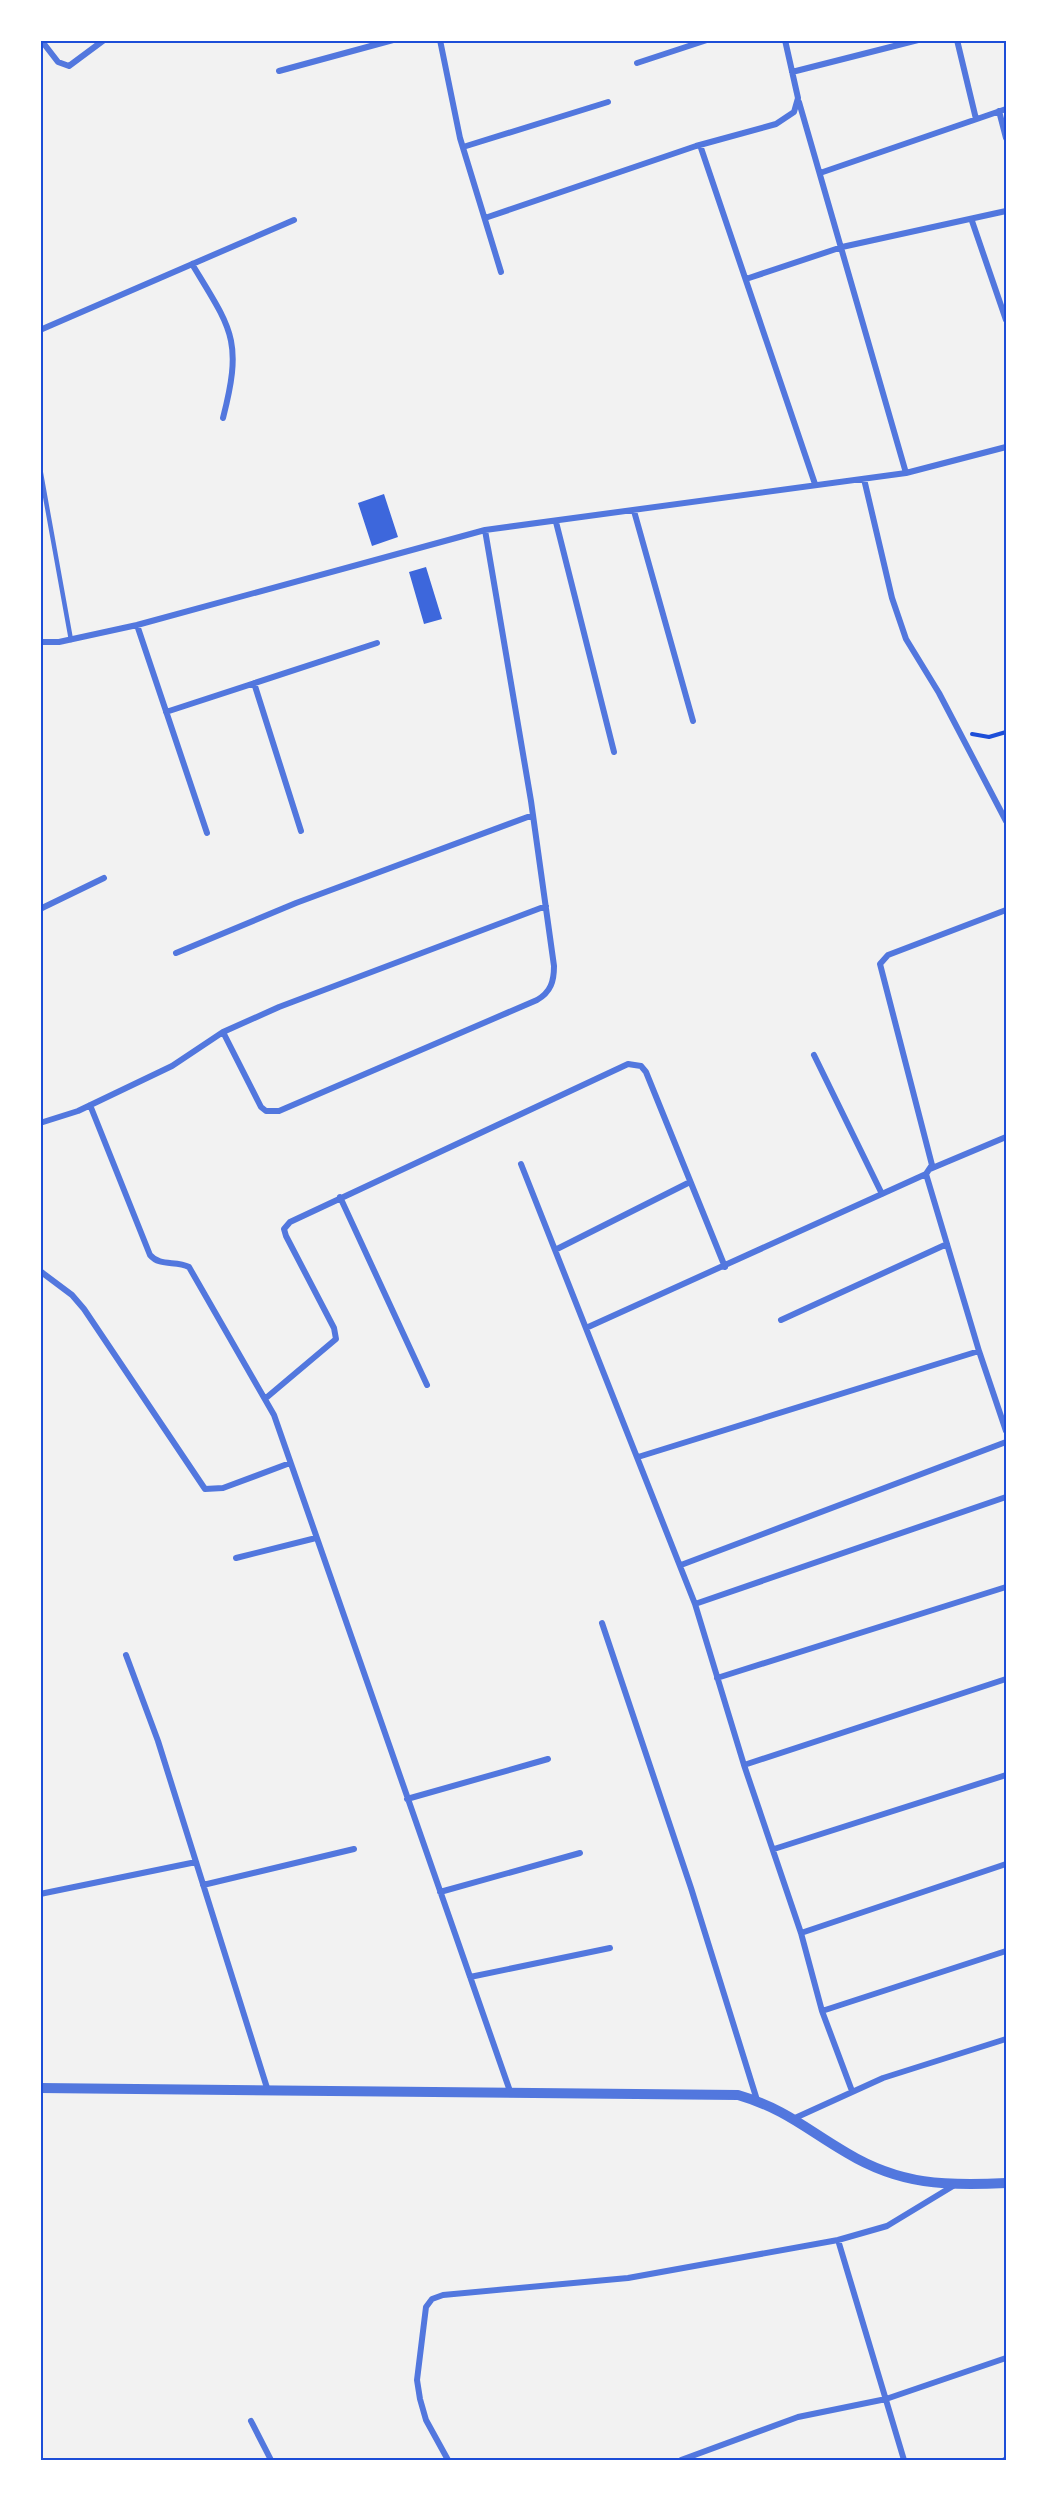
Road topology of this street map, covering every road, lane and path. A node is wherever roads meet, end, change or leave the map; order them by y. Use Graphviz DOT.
graph roads {
  1 [pos="42,40"];
  2 [pos="104,40"];
  3 [pos="393,40"];
  4 [pos="440,40"];
  5 [pos="707,40"];
  6 [pos="785,40"];
  7 [pos="918,40"];
  8 [pos="957,40"];
  9 [pos="637,63"];
  10 [pos="279,71"];
  11 [pos="792,72"];
  12 [pos="798,98"];
  13 [pos="608,102"];
  14 [pos="1006,109"];
  15 [pos="999,111"];
  16 [pos="976,120"];
  17 [pos="1006,138"];
  18 [pos="700,145"];
  19 [pos="463,147"];
  20 [pos="820,173"];
  21 [pos="1006,211"];
  22 [pos="485,218"];
  23 [pos="294,220"];
  24 [pos="972,221"];
  25 [pos="842,247"];
  26 [pos="192,264"];
  27 [pos="501,272"];
  28 [pos="746,279"];
  29 [pos="1006,320"];
  30 [pos="40,330"];
  31 [pos="223,418"];
  32 [pos="1006,447"];
  33 [pos="40,468"];
  34 [pos="906,473"];
  35 [pos="864,479"];
  36 [pos="814,484"];
  37 [pos="634,511"];
  38 [pos="555,522"];
  39 [pos="485,530"];
  40 [pos="137,625"];
  41 [pos="71,640"];
  42 [pos="40,642"];
  43 [pos="376,643"];
  44 [pos="254,683"];
  45 [pos="166,712"];
  46 [pos="693,721"];
  47 [pos="958,730"];
  48 [pos="1006,732"];
  49 [pos="614,752"];
  50 [pos="533,815"];
  51 [pos="1006,822"];
  52 [pos="301,831"];
  53 [pos="207,833"];
  54 [pos="104,878"];
  55 [pos="546,906"];
  56 [pos="40,909"];
  57 [pos="1006,910"];
  58 [pos="176,953"];
  59 [pos="223,1032"];
  60 [pos="814,1055"];
  61 [pos="90,1105"];
  62 [pos="40,1123"];
  63 [pos="1006,1137"];
  64 [pos="521,1164"];
  65 [pos="928,1172"];
  66 [pos="690,1182"];
  67 [pos="882,1194"];
  68 [pos="340,1197"];
  69 [pos="947,1244"];
  70 [pos="555,1250"];
  71 [pos="725,1267"];
  72 [pos="40,1271"];
  73 [pos="781,1320"];
  74 [pos="586,1328"];
  75 [pos="979,1351"];
  76 [pos="427,1384"];
  77 [pos="266,1398"];
  78 [pos="1006,1431"];
  79 [pos="1006,1442"];
  80 [pos="638,1457"];
  81 [pos="290,1463"];
  82 [pos="1006,1497"];
  83 [pos="316,1538"];
  84 [pos="236,1558"];
  85 [pos="681,1565"];
  86 [pos="1006,1587"];
  87 [pos="695,1604"];
  88 [pos="602,1623"];
  89 [pos="126,1655"];
  90 [pos="717,1678"];
  91 [pos="1006,1679"];
  92 [pos="548,1759"];
  93 [pos="744,1765"];
  94 [pos="1006,1774"];
  95 [pos="407,1799"];
  96 [pos="354,1849"];
  97 [pos="774,1849"];
  98 [pos="580,1853"];
  99 [pos="196,1862"];
  100 [pos="1006,1864"];
  101 [pos="203,1885"];
  102 [pos="440,1892"];
  103 [pos="40,1894"];
  104 [pos="801,1933"];
  105 [pos="610,1948"];
  106 [pos="1006,1951"];
  107 [pos="470,1977"];
  108 [pos="822,2011"];
  109 [pos="1006,2038"];
  110 [pos="40,2088"];
  111 [pos="268,2091"];
  112 [pos="852,2091"];
  113 [pos="511,2094"];
  114 [pos="757,2100"];
  115 [pos="795,2118"];
  116 [pos="1006,2183"];
  117 [pos="953,2186"];
  118 [pos="838,2240"];
  119 [pos="1006,2358"];
  120 [pos="886,2399"];
  121 [pos="251,2421"];
  122 [pos="271,2460"];
  123 [pos="448,2460"];
  124 [pos="681,2460"];
  125 [pos="904,2460"];
  1 -- 2 [label="street"];
  3 -- 10 [label="street"];
  4 -- 19 [label="street"];
  5 -- 9 [label="street"];
  6 -- 11 [label="street"];
  7 -- 11 [label="street"];
  8 -- 16 [label="street"];
  11 -- 12 [label="street"];
  12 -- 18 [label="street"];
  12 -- 20 [label="street"];
  13 -- 19 [label="street"];
  14 -- 15 [label="street"];
  15 -- 16 [label="street"];
  15 -- 17 [label="street"];
  16 -- 20 [label="street"];
  18 -- 22 [label="street"];
  18 -- 28 [label="street"];
  19 -- 22 [label="street"];
  20 -- 25 [label="street"];
  21 -- 24 [label="street"];
  22 -- 27 [label="street"];
  23 -- 26 [label="street"];
  24 -- 25 [label="street"];
  24 -- 29 [label="street"];
  25 -- 28 [label="street"];
  25 -- 34 [label="street"];
  26 -- 30 [label="street"];
  26 -- 31 [label="street"];
  28 -- 36 [label="street"];
  32 -- 34 [label="street"];
  33 -- 41 [label="lane"];
  34 -- 35 [label="street"];
  35 -- 36 [label="street"];
  35 -- 47 [label="street"];
  36 -- 37 [label="street"];
  37 -- 38 [label="street"];
  37 -- 46 [label="street"];
  38 -- 39 [label="street"];
  38 -- 49 [label="street"];
  39 -- 40 [label="street"];
  39 -- 50 [label="street"];
  40 -- 41 [label="street"];
  40 -- 45 [label="street"];
  41 -- 42 [label="street"];
  43 -- 44 [label="street"];
  44 -- 45 [label="street"];
  44 -- 52 [label="street"];
  45 -- 53 [label="street"];
  47 -- 48 [label="path"];
  47 -- 51 [label="street"];
  50 -- 55 [label="street"];
  50 -- 58 [label="street"];
  54 -- 56 [label="street"];
  55 -- 59 [label="street"];
  55 -- 59 [label="street"];
  57 -- 65 [label="street"];
  59 -- 61 [label="street"];
  60 -- 67 [label="street"];
  61 -- 62 [label="street"];
  61 -- 77 [label="street"];
  63 -- 65 [label="street"];
  64 -- 70 [label="street"];
  65 -- 67 [label="street"];
  65 -- 69 [label="street"];
  66 -- 68 [label="street"];
  66 -- 70 [label="street"];
  66 -- 71 [label="street"];
  67 -- 71 [label="street"];
  68 -- 76 [label="street"];
  68 -- 77 [label="street"];
  69 -- 73 [label="street"];
  69 -- 75 [label="street"];
  70 -- 74 [label="street"];
  71 -- 74 [label="street"];
  72 -- 81 [label="street"];
  74 -- 80 [label="street"];
  75 -- 78 [label="street"];
  75 -- 80 [label="street"];
  77 -- 81 [label="street"];
  79 -- 85 [label="street"];
  80 -- 85 [label="street"];
  81 -- 83 [label="street"];
  82 -- 87 [label="street"];
  83 -- 84 [label="street"];
  83 -- 95 [label="street"];
  85 -- 87 [label="street"];
  86 -- 90 [label="street"];
  87 -- 90 [label="street"];
  88 -- 114 [label="street"];
  89 -- 99 [label="street"];
  90 -- 93 [label="street"];
  91 -- 93 [label="street"];
  92 -- 95 [label="street"];
  93 -- 97 [label="street"];
  94 -- 97 [label="street"];
  95 -- 102 [label="street"];
  96 -- 101 [label="street"];
  97 -- 104 [label="street"];
  98 -- 102 [label="street"];
  99 -- 101 [label="street"];
  99 -- 103 [label="street"];
  100 -- 104 [label="street"];
  101 -- 111 [label="street"];
  102 -- 107 [label="street"];
  104 -- 108 [label="street"];
  105 -- 107 [label="street"];
  106 -- 108 [label="street"];
  107 -- 113 [label="street"];
  108 -- 112 [label="street"];
  109 -- 112 [label="street"];
  110 -- 111 [label="street"];
  111 -- 113 [label="street"];
  112 -- 115 [label="street"];
  113 -- 114 [label="street"];
  114 -- 115 [label="street"];
  115 -- 117 [label="street"];
  116 -- 117 [label="street"];
  117 -- 118 [label="street"];
  118 -- 120 [label="street"];
  118 -- 123 [label="street"];
  119 -- 120 [label="street"];
  120 -- 124 [label="street"];
  120 -- 125 [label="street"];
  121 -- 122 [label="street"];
}
